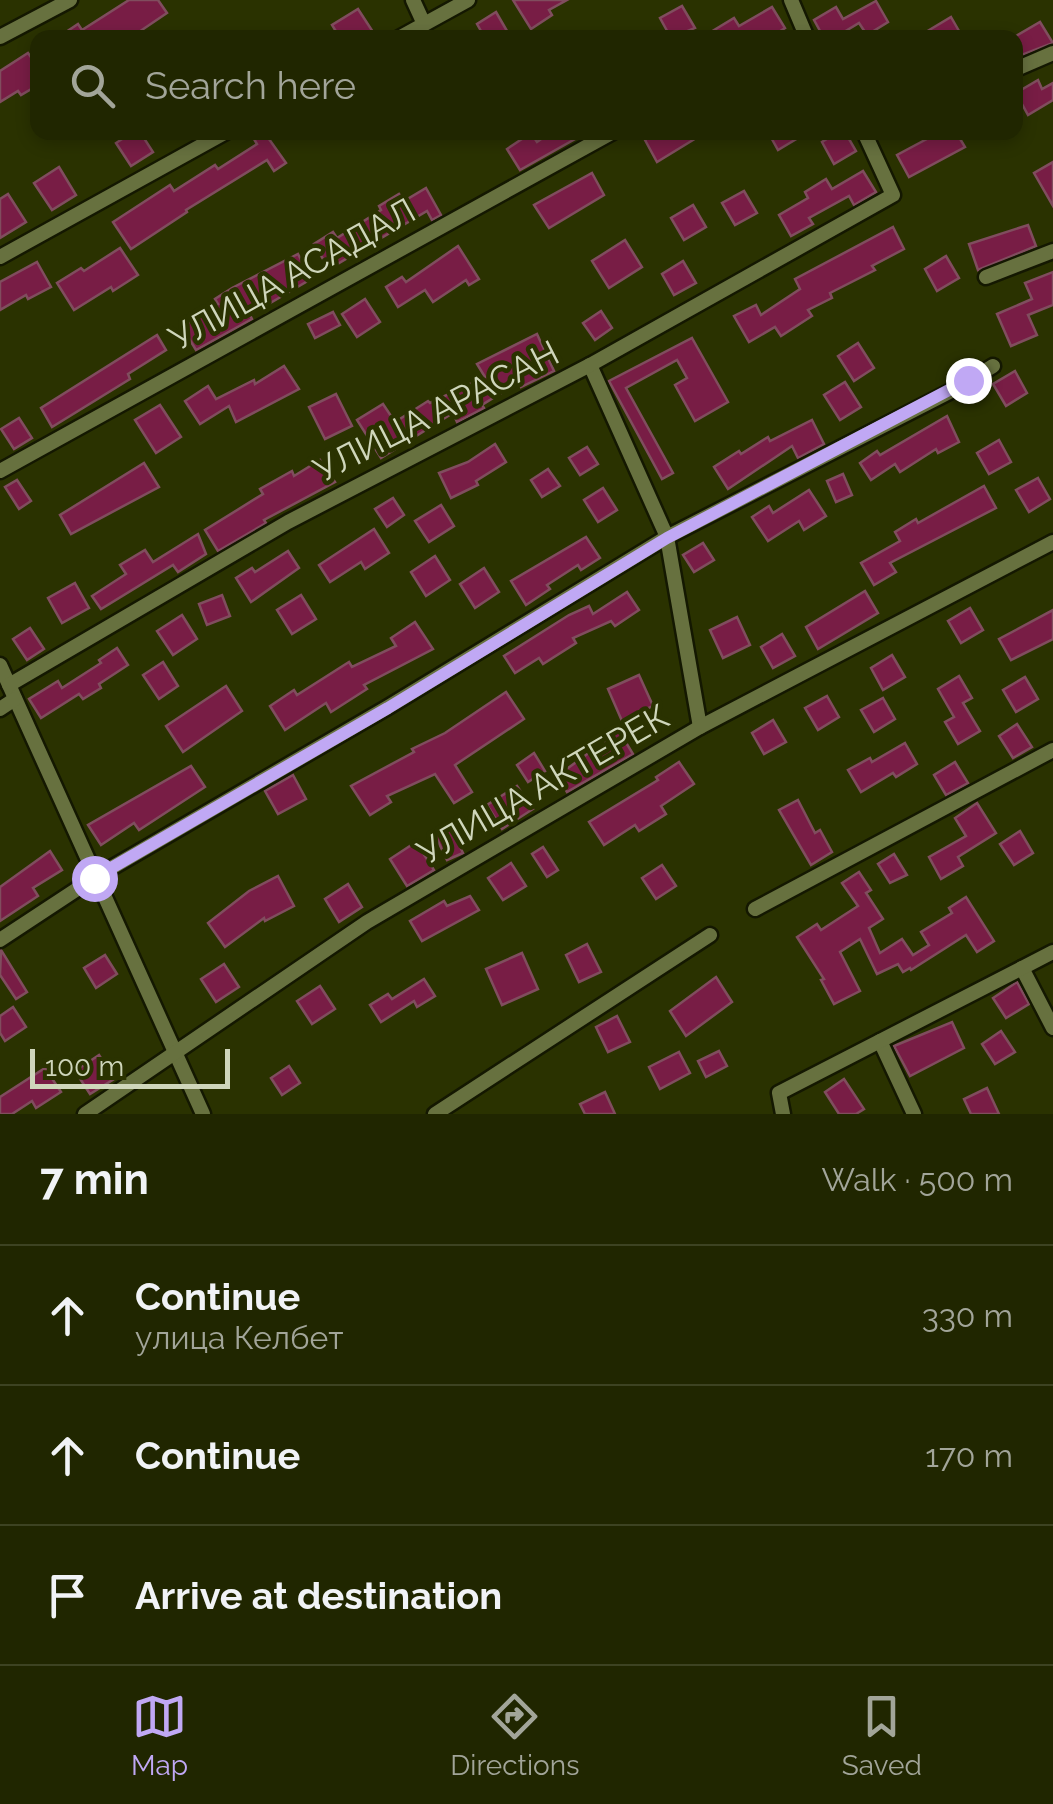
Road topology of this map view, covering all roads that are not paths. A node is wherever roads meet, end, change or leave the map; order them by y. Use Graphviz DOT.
graph roads {
  1 [pos="70,0"];
  2 [pos="413,0"];
  3 [pos="468,0"];
  4 [pos="790,0"];
  5 [pos="424,24"];
  6 [pos="413,30"];
  7 [pos="799,30"];
  8 [pos="0,38"];
  9 [pos="1053,53"];
  10 [pos="1023,67"];
  11 [pos="212,140"];
  12 [pos="598,140"];
  13 [pos="870,140"];
  14 [pos="1053,251"];
  15 [pos="0,257"];
  16 [pos="986,277"];
  17 [pos="590,365"];
  18 [pos="993,366"];
  19 [pos="0,470"];
  20 [pos="667,538"];
  21 [pos="1053,542"];
  22 [pos="0,665"];
  23 [pos="12,692"];
  24 [pos="0,709"];
  25 [pos="700,727"];
  26 [pos="1053,750"];
  27 [pos="94,878"];
  28 [pos="755,909"];
  29 [pos="710,934"];
  30 [pos="0,940"];
  31 [pos="1053,952"];
  32 [pos="1022,968"];
  33 [pos="1053,1028"];
  34 [pos="880,1041"];
  35 [pos="176,1054"];
  36 [pos="85,1114"];
  37 [pos="203,1114"];
  38 [pos="435,1114"];
  39 [pos="783,1114"];
  40 [pos="914,1114"];
  1 -- 8 [label="street"];
  2 -- 5 [label="street"];
  3 -- 5 [label="street"];
  4 -- 7 [label="street"];
  5 -- 6 [label="street"];
  9 -- 10 [label="street"];
  11 -- 15 [label="street"];
  12 -- 19 [label="street, УЛИЦА АСАДАЛ"];
  13 -- 17 [label="street, УЛИЦА АРАСАН"];
  14 -- 16 [label="street"];
  17 -- 20 [label="street"];
  17 -- 23 [label="street, УЛИЦА АРАСАН"];
  18 -- 20 [label="street"];
  20 -- 25 [label="street"];
  20 -- 27 [label="street"];
  21 -- 25 [label="street, УЛИЦА АКТЕРЕК"];
  22 -- 23 [label="street"];
  23 -- 24 [label="street, УЛИЦА АРАСАН"];
  23 -- 27 [label="street"];
  25 -- 35 [label="street, УЛИЦА АКТЕРЕК"];
  26 -- 28 [label="street"];
  27 -- 30 [label="street"];
  27 -- 35 [label="street"];
  29 -- 38 [label="street"];
  31 -- 32 [label="street"];
  32 -- 33 [label="street"];
  32 -- 34 [label="street"];
  34 -- 39 [label="street"];
  34 -- 40 [label="street"];
  35 -- 36 [label="street, УЛИЦА АКТЕРЕК"];
  35 -- 37 [label="street"];
}
